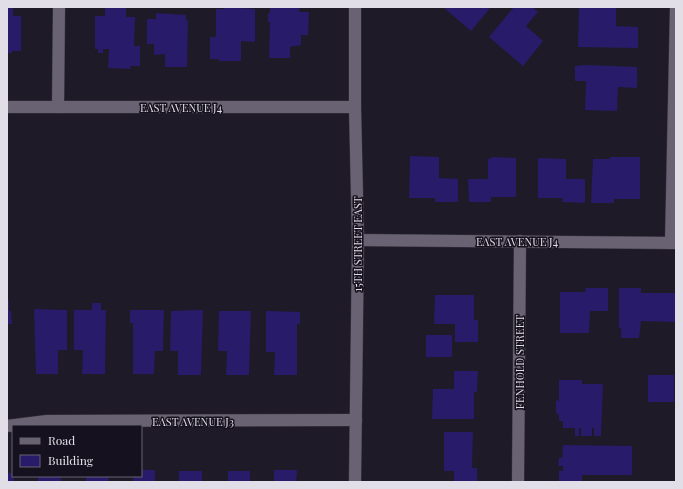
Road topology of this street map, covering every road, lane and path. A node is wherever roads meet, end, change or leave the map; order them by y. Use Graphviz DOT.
graph roads {
  1 [pos="59,7"];
  2 [pos="355,7"];
  3 [pos="676,7"];
  4 [pos="7,107"];
  5 [pos="58,107"];
  6 [pos="354,107"];
  7 [pos="358,240"];
  8 [pos="520,241"];
  9 [pos="674,243"];
  10 [pos="356,420"];
  11 [pos="15,425"];
  12 [pos="355,482"];
  13 [pos="518,482"];
  1 -- 5 [label="street"];
  2 -- 6 [label="street, 15TH STREET EAST"];
  3 -- 9 [label="street"];
  4 -- 5 [label="street, EAST AVENUE J4"];
  5 -- 6 [label="street, EAST AVENUE J4"];
  6 -- 7 [label="street, 15TH STREET EAST"];
  7 -- 8 [label="street, EAST AVENUE J4"];
  7 -- 10 [label="street, 15TH STREET EAST"];
  8 -- 9 [label="street, EAST AVENUE J4"];
  8 -- 13 [label="street, FENHOLD STREET"];
  10 -- 11 [label="street, EAST AVENUE J3"];
  10 -- 12 [label="street, 15TH STREET EAST"];
}
